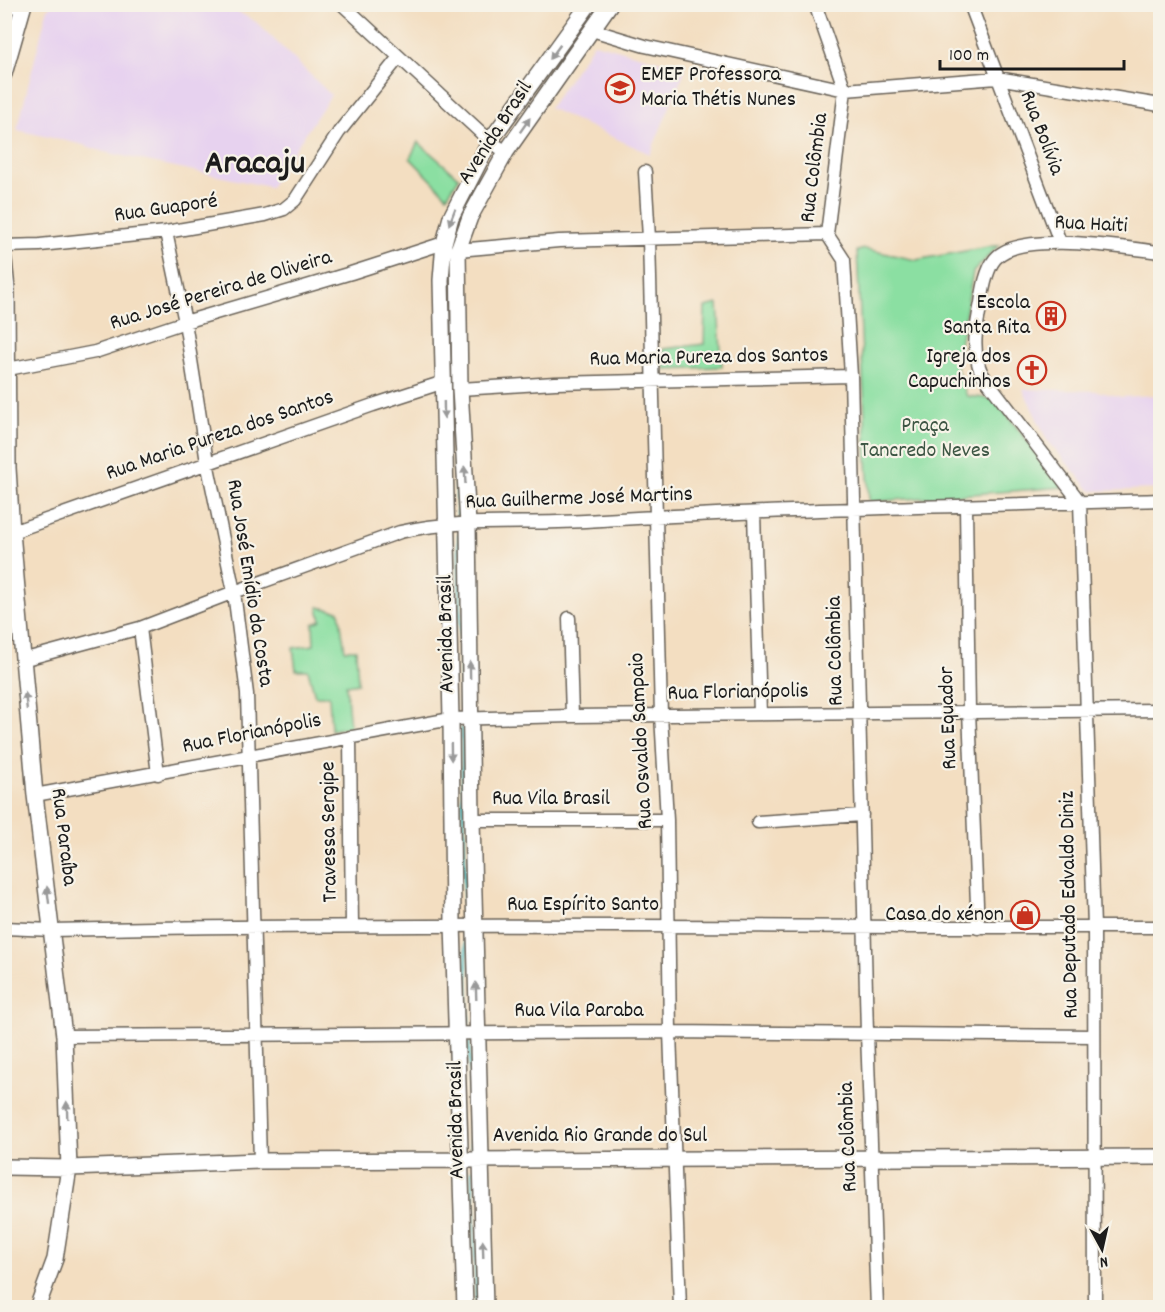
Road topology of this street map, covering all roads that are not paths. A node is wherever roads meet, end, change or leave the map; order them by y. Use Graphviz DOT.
graph roads {
  1 [pos="342,4"];
  2 [pos="589,4"];
  3 [pos="610,4"];
  4 [pos="814,4"];
  5 [pos="970,4"];
  6 [pos="4,6"];
  7 [pos="23,6"];
  8 [pos="592,30"];
  9 [pos="399,57"];
  10 [pos="4,74"];
  11 [pos="997,78"];
  12 [pos="845,90"];
  13 [pos="1161,105"];
  14 [pos="490,141"];
  15 [pos="506,152"];
  16 [pos="645,172"];
  17 [pos="166,232"];
  18 [pos="827,234"];
  19 [pos="649,238"];
  20 [pos="1060,242"];
  21 [pos="444,243"];
  22 [pos="4,246"];
  23 [pos="458,250"];
  24 [pos="1161,252"];
  25 [pos="4,260"];
  26 [pos="185,322"];
  27 [pos="8,369"];
  28 [pos="851,376"];
  29 [pos="652,381"];
  30 [pos="444,382"];
  31 [pos="460,389"];
  32 [pos="207,462"];
  33 [pos="6,468"];
  34 [pos="1161,500"];
  35 [pos="1080,502"];
  36 [pos="966,507"];
  37 [pos="854,510"];
  38 [pos="754,513"];
  39 [pos="656,517"];
  40 [pos="468,524"];
  41 [pos="447,525"];
  42 [pos="12,532"];
  43 [pos="234,592"];
  44 [pos="569,618"];
  45 [pos="140,628"];
  46 [pos="22,660"];
  47 [pos="1161,710"];
  48 [pos="969,711"];
  49 [pos="1086,711"];
  50 [pos="859,712"];
  51 [pos="760,714"];
  52 [pos="661,715"];
  53 [pos="572,716"];
  54 [pos="470,718"];
  55 [pos="451,719"];
  56 [pos="350,737"];
  57 [pos="250,757"];
  58 [pos="158,774"];
  59 [pos="35,795"];
  60 [pos="862,815"];
  61 [pos="472,820"];
  62 [pos="667,820"];
  63 [pos="758,822"];
  64 [pos="453,924"];
  65 [pos="352,926"];
  66 [pos="474,926"];
  67 [pos="670,927"];
  68 [pos="865,927"];
  69 [pos="1094,927"];
  70 [pos="1161,927"];
  71 [pos="4,928"];
  72 [pos="254,928"];
  73 [pos="978,928"];
  74 [pos="52,930"];
  75 [pos="670,1032"];
  76 [pos="458,1033"];
  77 [pos="477,1033"];
  78 [pos="867,1034"];
  79 [pos="64,1036"];
  80 [pos="257,1036"];
  81 [pos="1093,1036"];
  82 [pos="1161,1156"];
  83 [pos="1094,1157"];
  84 [pos="871,1158"];
  85 [pos="480,1159"];
  86 [pos="676,1159"];
  87 [pos="461,1160"];
  88 [pos="260,1161"];
  89 [pos="4,1167"];
  90 [pos="69,1168"];
  91 [pos="37,1308"];
  92 [pos="465,1308"];
  93 [pos="485,1308"];
  94 [pos="680,1308"];
  95 [pos="877,1308"];
  96 [pos="1095,1308"];
  1 -- 9 [label="street"];
  2 -- 14 [label="street, Avenida Brasil, one-way"];
  3 -- 8 [label="street, Avenida Brasil"];
  4 -- 12 [label="street, Rua Colômbia"];
  5 -- 11 [label="street, Rua Bolívia"];
  6 -- 7 [label="street"];
  7 -- 10 [label="street"];
  8 -- 12 [label="street"];
  15 -- 8 [label="street, Avenida Brasil, one-way"];
  9 -- 14 [label="street"];
  9 -- 17 [label="street, Rua Guaporé"];
  11 -- 12 [label="street"];
  11 -- 13 [label="street"];
  11 -- 20 [label="street, Rua Bolívia"];
  12 -- 18 [label="street, Rua Colômbia"];
  14 -- 15 [label="street"];
  14 -- 21 [label="street, Avenida Brasil, one-way"];
  15 -- 23 [label="street, Avenida Brasil"];
  16 -- 19 [label="street, Rua Osvaldo Sampaio"];
  17 -- 22 [label="street, Rua Guaporé"];
  17 -- 26 [label="street, Rua José Emídio da Costa"];
  18 -- 19 [label="street"];
  18 -- 28 [label="street, Rua Colômbia"];
  19 -- 23 [label="street"];
  19 -- 29 [label="street, Rua Osvaldo Sampaio"];
  20 -- 24 [label="street, Rua Haiti"];
  20 -- 35 [label="street, Rua Haiti"];
  21 -- 26 [label="street, Rua José Pereira de Oliveira"];
  21 -- 30 [label="street, Avenida Brasil"];
  23 -- 31 [label="street, Avenida Brasil"];
  25 -- 27 [label="street, Rua Paraíba"];
  26 -- 27 [label="street, Rua José Pereira de Oliveira"];
  26 -- 32 [label="street, Rua José Emídio da Costa"];
  27 -- 33 [label="street, Rua Paraíba"];
  28 -- 29 [label="street, Rua Maria Pureza dos Santos"];
  28 -- 37 [label="street, Rua Colômbia"];
  29 -- 31 [label="street, Rua Maria Pureza dos Santos"];
  29 -- 39 [label="street, Rua Osvaldo Sampaio"];
  30 -- 32 [label="street, Rua Maria Pureza dos Santos"];
  30 -- 41 [label="street, Avenida Brasil, one-way"];
  40 -- 31 [label="street, Avenida Brasil, one-way"];
  32 -- 42 [label="street, Rua Maria Pureza dos Santos"];
  32 -- 43 [label="street, Rua José Emídio da Costa"];
  33 -- 42 [label="street, Rua Paraíba"];
  34 -- 35 [label="street, Rua Guilherme José Martins"];
  35 -- 36 [label="street, Rua Guilherme José Martins"];
  35 -- 49 [label="street, Rua Deputado Edvaldo Diniz"];
  36 -- 37 [label="street, Rua Guilherme José Martins"];
  36 -- 48 [label="street, Rua Equador"];
  37 -- 38 [label="street, Rua Guilherme José Martins"];
  37 -- 50 [label="street, Rua Colômbia"];
  38 -- 39 [label="street, Rua Guilherme José Martins"];
  38 -- 51 [label="street"];
  39 -- 40 [label="street, Rua Guilherme José Martins"];
  39 -- 52 [label="street, Rua Osvaldo Sampaio"];
  40 -- 41 [label="street, Rua Guilherme José Martins"];
  54 -- 40 [label="street, Avenida Brasil, one-way"];
  41 -- 43 [label="street, Rua Guilherme José Martins"];
  41 -- 55 [label="street, Avenida Brasil"];
  42 -- 46 [label="street, Rua Paraíba"];
  43 -- 45 [label="street, Rua Guilherme José Martins"];
  43 -- 57 [label="street, Rua José Emídio da Costa"];
  44 -- 53 [label="street"];
  45 -- 46 [label="street, Rua Guilherme José Martins"];
  45 -- 58 [label="street"];
  59 -- 46 [label="street, Rua Paraíba, one-way"];
  47 -- 49 [label="street, Rua Florianópolis"];
  48 -- 49 [label="street, Rua Florianópolis"];
  48 -- 50 [label="street, Rua Florianópolis"];
  48 -- 73 [label="street, Rua Equador"];
  49 -- 69 [label="street, Rua Deputado Edvaldo Diniz"];
  50 -- 51 [label="street, Rua Florianópolis"];
  50 -- 60 [label="street, Rua Colômbia"];
  51 -- 52 [label="street, Rua Florianópolis"];
  52 -- 53 [label="street, Rua Florianópolis"];
  52 -- 62 [label="street, Rua Osvaldo Sampaio"];
  53 -- 54 [label="street, Rua Florianópolis"];
  54 -- 55 [label="street, Rua Florianópolis"];
  54 -- 61 [label="street, Avenida Brasil"];
  55 -- 56 [label="street, Rua Florianópolis"];
  55 -- 64 [label="street, Avenida Brasil, one-way"];
  56 -- 57 [label="street, Rua Florianópolis"];
  56 -- 65 [label="street, Travessa Sergipe"];
  57 -- 58 [label="street, Rua Florianópolis"];
  57 -- 72 [label="street, Rua José Emídio da Costa"];
  58 -- 59 [label="street, Rua Florianópolis"];
  74 -- 59 [label="street, Rua Paraíba, one-way"];
  60 -- 63 [label="street"];
  60 -- 68 [label="street, Rua Colômbia"];
  61 -- 62 [label="street, Rua Vila Brasil"];
  61 -- 66 [label="street, Avenida Brasil"];
  62 -- 67 [label="street, Rua Osvaldo Sampaio"];
  64 -- 65 [label="street, Rua Espírito Santo"];
  64 -- 66 [label="street, Rua Espírito Santo"];
  64 -- 76 [label="street, Avenida Brasil"];
  65 -- 72 [label="street, Rua Espírito Santo"];
  66 -- 67 [label="street, Rua Espírito Santo"];
  77 -- 66 [label="street, Avenida Brasil, one-way"];
  67 -- 68 [label="street, Rua Espírito Santo"];
  67 -- 75 [label="street, Rua Osvaldo Sampaio"];
  68 -- 73 [label="street, Rua Espírito Santo"];
  68 -- 78 [label="street, Rua Colômbia"];
  69 -- 70 [label="street, Rua Espírito Santo"];
  69 -- 73 [label="street, Rua Espírito Santo"];
  69 -- 81 [label="street, Rua Deputado Edvaldo Diniz"];
  71 -- 74 [label="street, Rua Espírito Santo"];
  72 -- 74 [label="street, Rua Espírito Santo"];
  72 -- 80 [label="street, Rua José Emídio da Costa"];
  74 -- 79 [label="street, Rua Paraíba"];
  75 -- 77 [label="street, Rua Vila Paraba"];
  75 -- 78 [label="street, Rua Vila Paraba"];
  75 -- 86 [label="street, Rua Osvaldo Sampaio"];
  76 -- 77 [label="street, Rua Vila Paraba"];
  76 -- 80 [label="street, Rua Vila Paraba"];
  76 -- 87 [label="street, Avenida Brasil"];
  77 -- 85 [label="street, Avenida Brasil"];
  78 -- 81 [label="street, Rua Vila Paraba"];
  78 -- 84 [label="street, Rua Colômbia"];
  79 -- 80 [label="street, Rua Vila Paraba"];
  90 -- 79 [label="street, Rua Paraíba, one-way"];
  80 -- 88 [label="street, Rua José Emídio da Costa"];
  81 -- 83 [label="street, Rua Deputado Edvaldo Diniz"];
  82 -- 83 [label="street, Avenida Rio Grande do Sul"];
  83 -- 84 [label="street, Avenida Rio Grande do Sul"];
  83 -- 96 [label="street, Rua Deputado Edvaldo Diniz"];
  84 -- 86 [label="street, Avenida Rio Grande do Sul"];
  84 -- 95 [label="street, Rua Colômbia"];
  85 -- 86 [label="street, Avenida Rio Grande do Sul"];
  85 -- 87 [label="street, Avenida Rio Grande do Sul"];
  93 -- 85 [label="street, Avenida Brasil, one-way"];
  86 -- 94 [label="street, Rua Osvaldo Sampaio"];
  87 -- 88 [label="street, Avenida Rio Grande do Sul"];
  87 -- 92 [label="street, Avenida Brasil"];
  88 -- 90 [label="street, Avenida Rio Grande do Sul"];
  89 -- 90 [label="street, Avenida Rio Grande do Sul"];
  90 -- 91 [label="street, Rua Paraíba"];
}
